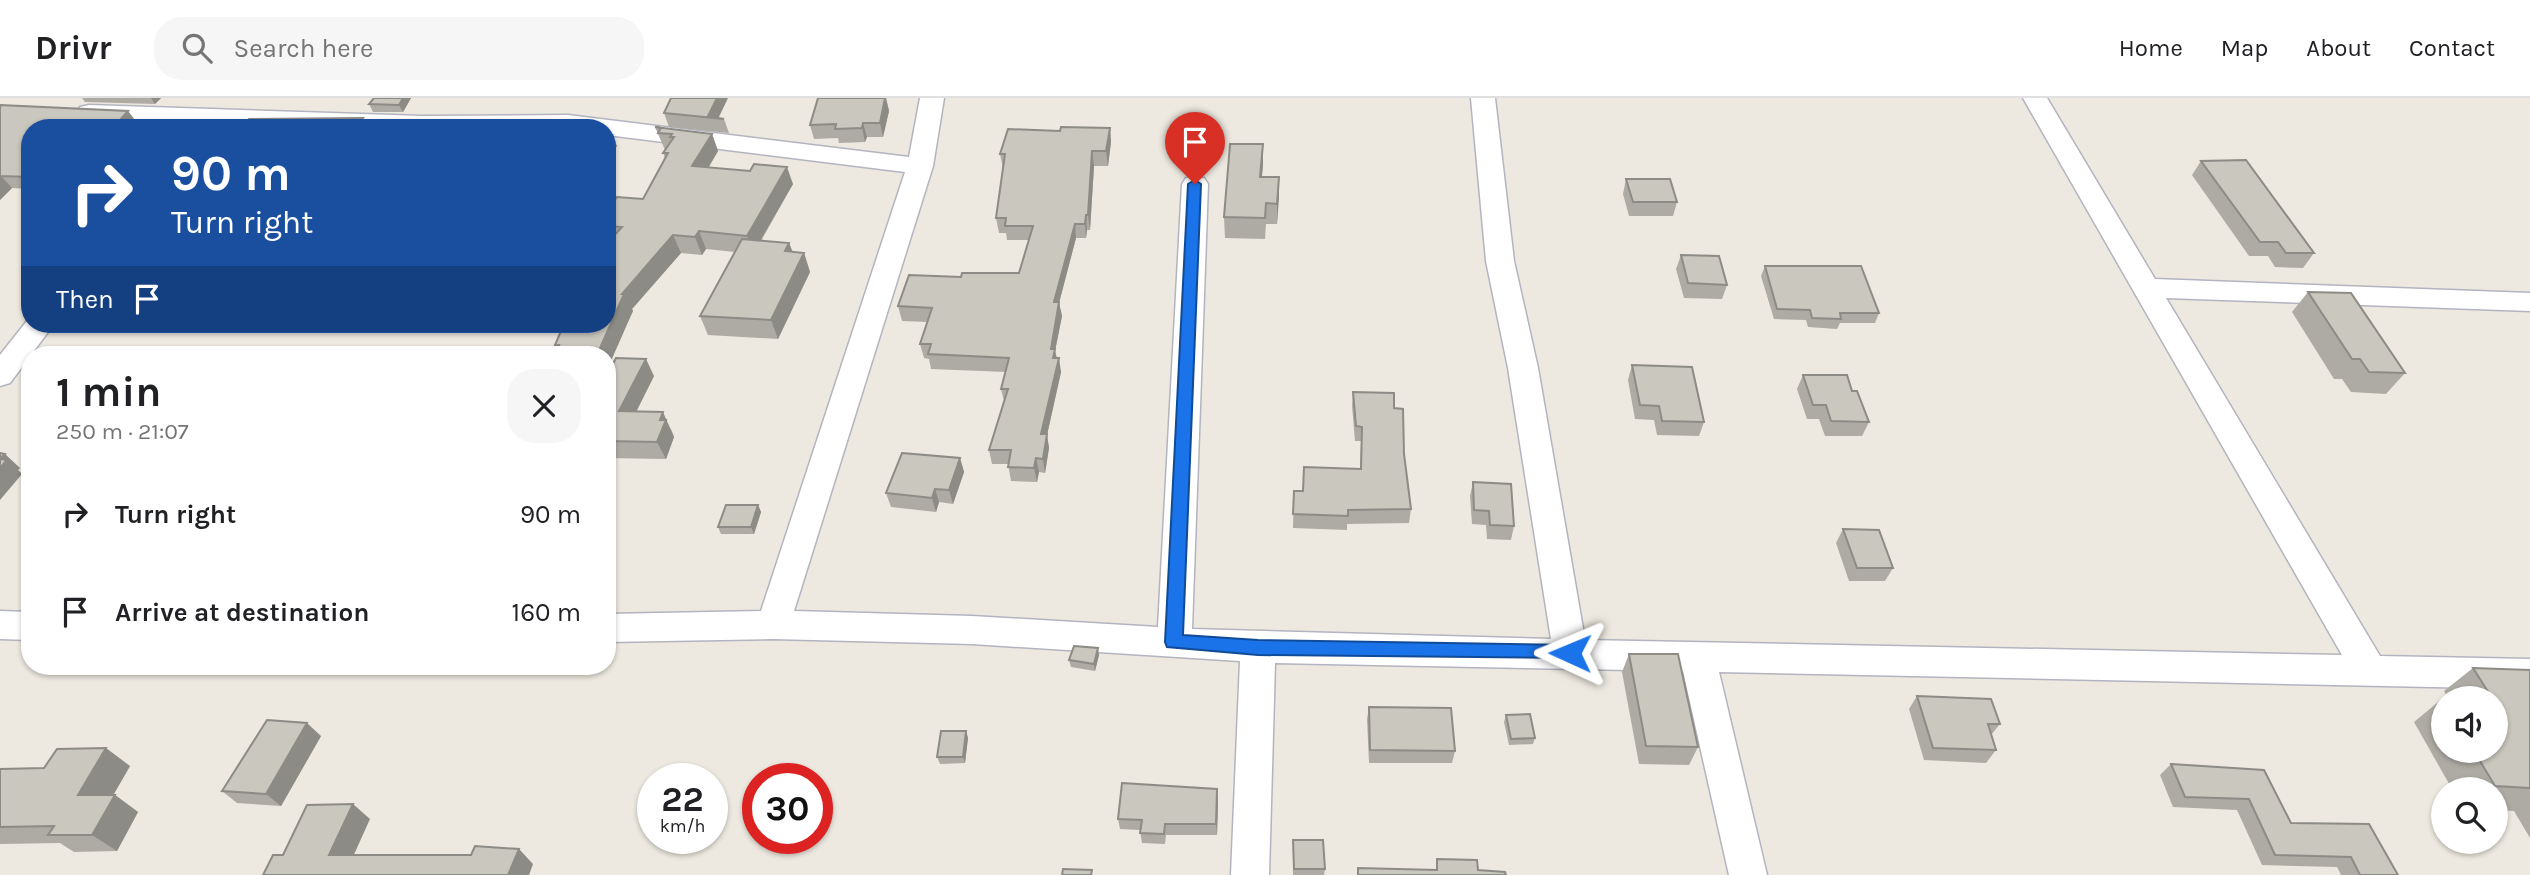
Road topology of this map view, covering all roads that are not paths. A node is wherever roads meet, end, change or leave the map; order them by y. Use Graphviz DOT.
graph roads {
  1 [pos="236,98"];
  2 [pos="932,98"];
  3 [pos="1483,98"];
  4 [pos="2035,98"];
  5 [pos="68,111"];
  6 [pos="164,119"];
  7 [pos="216,119"];
  8 [pos="616,129"];
  9 [pos="920,166"];
  10 [pos="1195,184"];
  11 [pos="2146,288"];
  12 [pos="2530,302"];
  13 [pos="21,349"];
  14 [pos="0,376"];
  15 [pos="0,625"];
  16 [pos="21,625"];
  17 [pos="773,625"];
  18 [pos="616,628"];
  19 [pos="1174,642"];
  20 [pos="1258,648"];
  21 [pos="1570,653"];
  22 [pos="1698,659"];
  23 [pos="2371,673"];
  24 [pos="2530,674"];
  25 [pos="1250,875"];
  26 [pos="1748,875"];
  1 -- 7 [label="street"];
  2 -- 9 [label="street"];
  3 -- 21 [label="street"];
  4 -- 11 [label="street"];
  5 -- 6 [label="street"];
  8 -- 9 [label="street"];
  9 -- 17 [label="street"];
  10 -- 19 [label="street"];
  11 -- 12 [label="street"];
  11 -- 23 [label="street"];
  13 -- 14 [label="street"];
  15 -- 16 [label="street"];
  17 -- 18 [label="street"];
  17 -- 19 [label="street"];
  19 -- 20 [label="street"];
  20 -- 21 [label="street"];
  20 -- 25 [label="street"];
  21 -- 22 [label="street"];
  22 -- 23 [label="street"];
  22 -- 26 [label="street"];
  23 -- 24 [label="street"];
}
